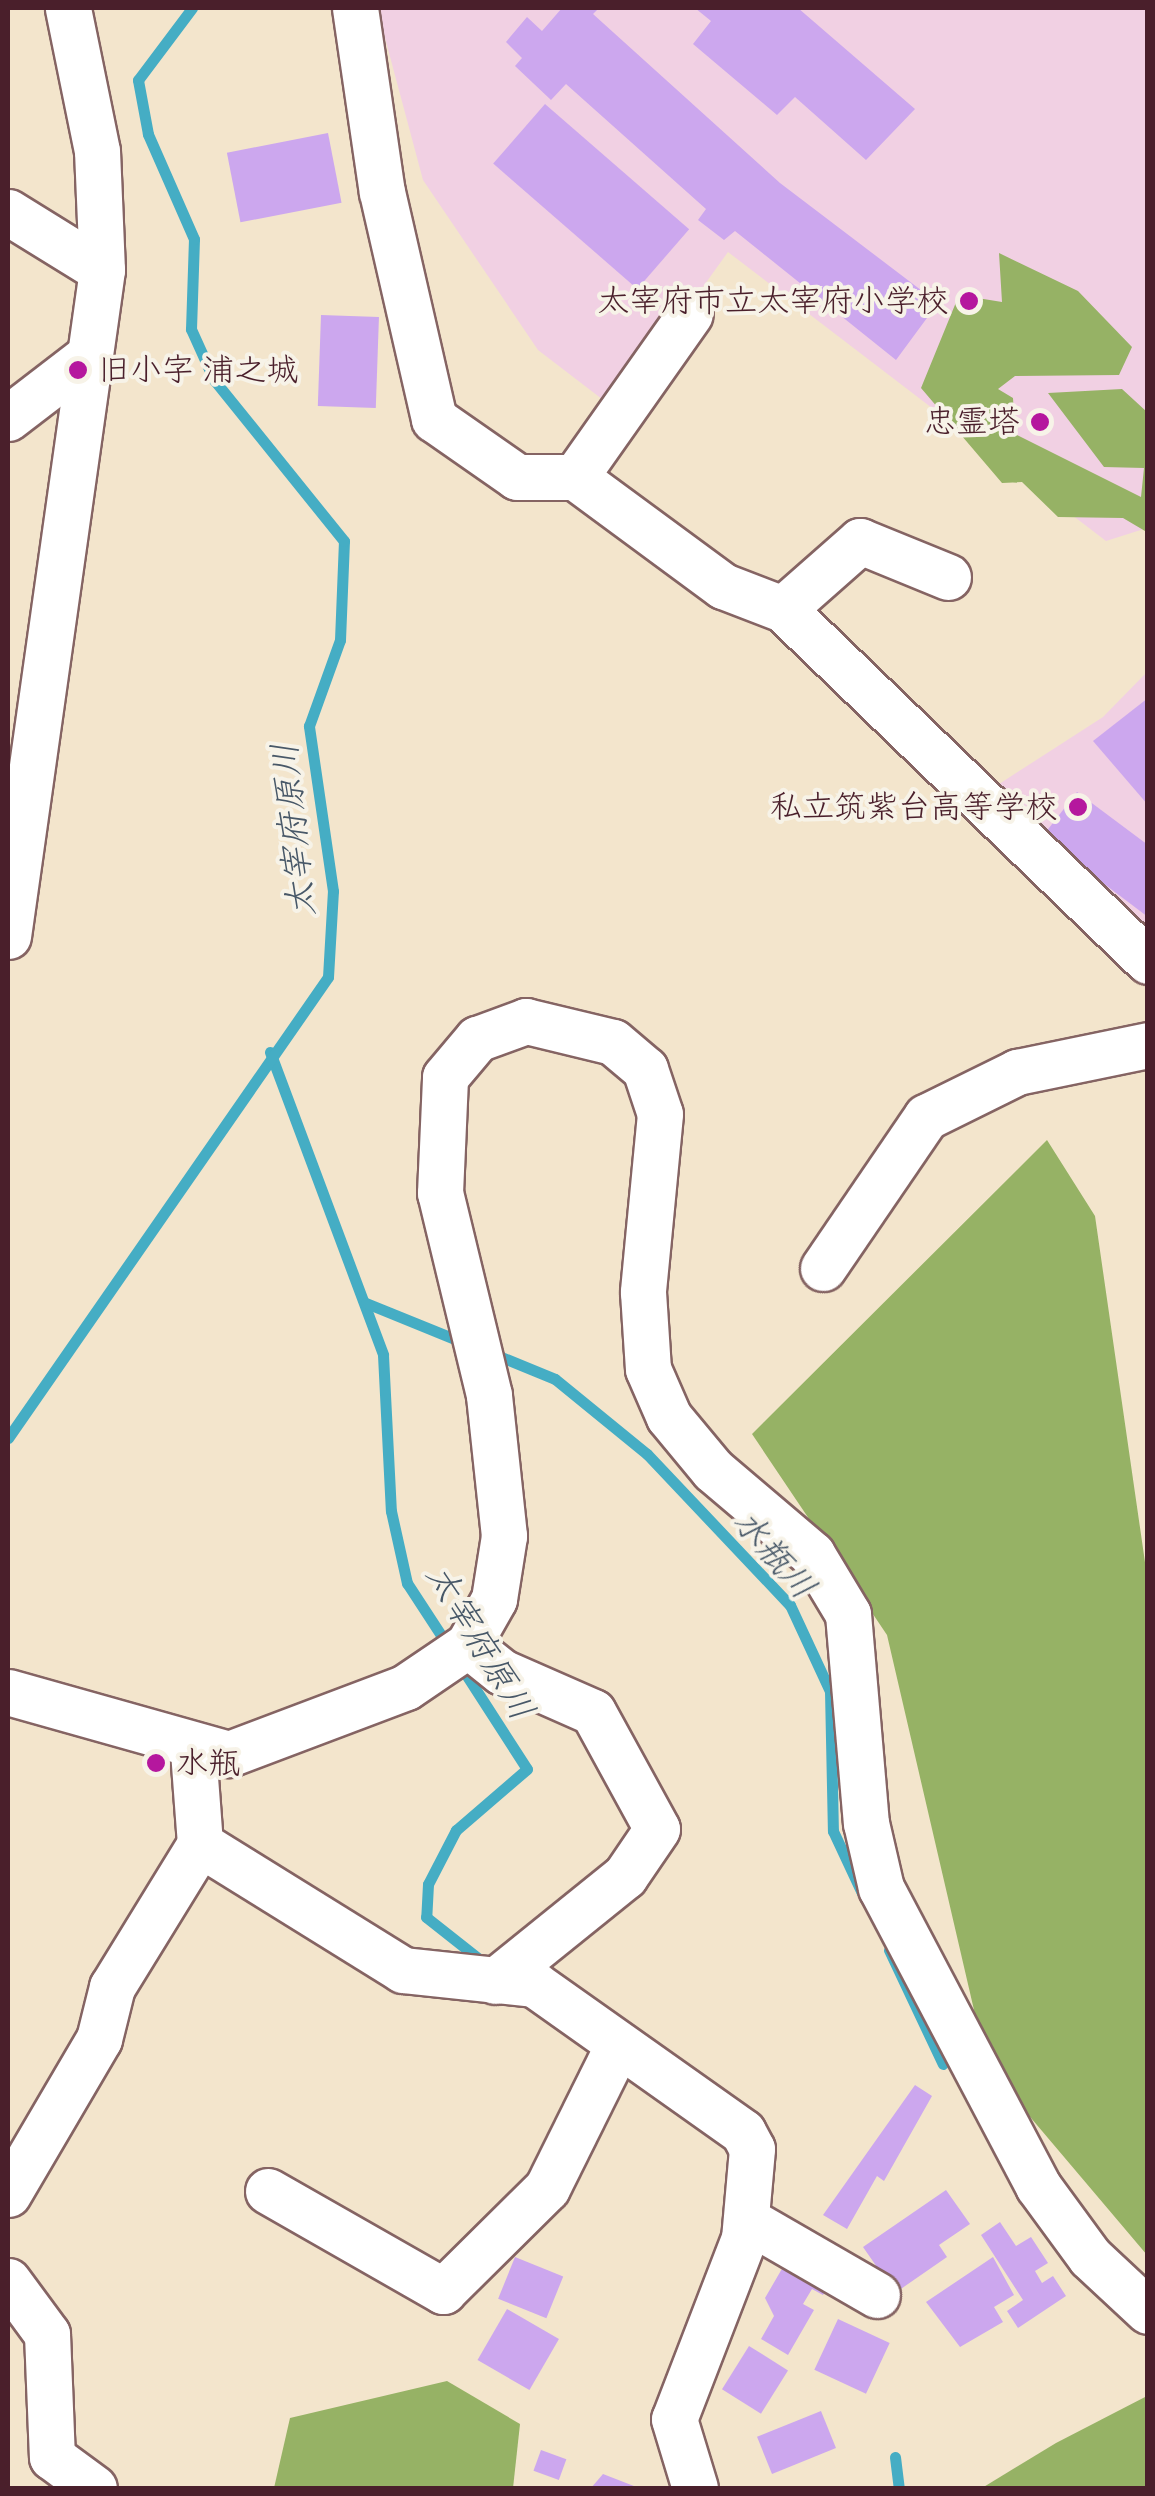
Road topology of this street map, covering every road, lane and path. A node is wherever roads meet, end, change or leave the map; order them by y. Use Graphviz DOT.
graph roads {
  1 [pos="68,8"];
  2 [pos="355,8"];
  3 [pos="8,212"];
  4 [pos="102,270"];
  5 [pos="690,314"];
  6 [pos="85,360"];
  7 [pos="8,418"];
  8 [pos="575,477"];
  9 [pos="948,578"];
  10 [pos="783,609"];
  11 [pos="8,936"];
  12 [pos="1148,962"];
  13 [pos="1148,1045"];
  14 [pos="823,1268"];
  15 [pos="468,1645"];
  16 [pos="8,1692"];
  17 [pos="193,1750"];
  18 [pos="200,1844"];
  19 [pos="495,1981"];
  20 [pos="618,2045"];
  21 [pos="268,2191"];
  22 [pos="8,2194"];
  23 [pos="747,2220"];
  24 [pos="8,2282"];
  25 [pos="877,2295"];
  26 [pos="1148,2311"];
  27 [pos="94,2488"];
  28 [pos="695,2488"];
  1 -- 4 [label="street"];
  2 -- 8 [label="street"];
  3 -- 4 [label="street"];
  4 -- 6 [label="street"];
  5 -- 8 [label="street"];
  6 -- 7 [label="street"];
  6 -- 11 [label="street"];
  8 -- 10 [label="street"];
  9 -- 10 [label="street"];
  10 -- 12 [label="street"];
  13 -- 14 [label="street"];
  15 -- 17 [label="street"];
  15 -- 19 [label="street"];
  15 -- 26 [label="street"];
  16 -- 17 [label="street"];
  17 -- 18 [label="street"];
  18 -- 19 [label="street"];
  18 -- 22 [label="street"];
  19 -- 20 [label="street"];
  20 -- 21 [label="street"];
  20 -- 23 [label="street"];
  23 -- 25 [label="street"];
  23 -- 28 [label="street"];
  24 -- 27 [label="street"];
}
